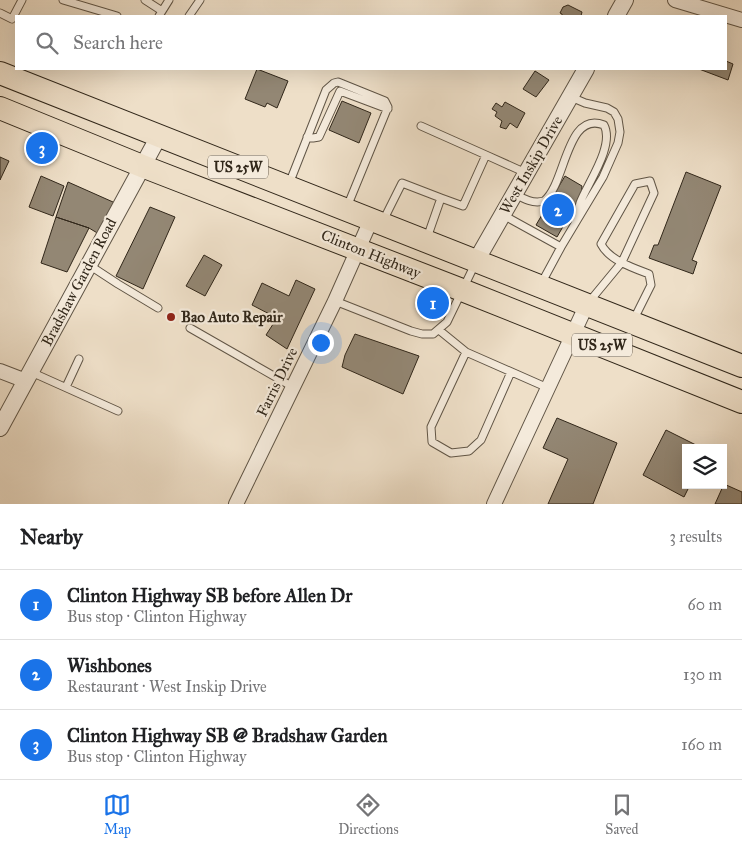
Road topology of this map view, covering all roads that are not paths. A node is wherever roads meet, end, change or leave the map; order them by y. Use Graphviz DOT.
graph roads {
  1 [pos="22,0"];
  2 [pos="63,0"];
  3 [pos="145,0"];
  4 [pos="169,0"];
  5 [pos="200,0"];
  6 [pos="625,0"];
  7 [pos="675,0"];
  8 [pos="0,13"];
  9 [pos="161,14"];
  10 [pos="114,15"];
  11 [pos="190,15"];
  12 [pos="617,15"];
  13 [pos="725,15"];
  14 [pos="727,16"];
  15 [pos="742,20"];
  16 [pos="585,70"];
  17 [pos="0,73"];
  18 [pos="570,96"];
  19 [pos="0,108"];
  20 [pos="388,109"];
  21 [pos="421,126"];
  22 [pos="159,136"];
  23 [pos="307,137"];
  24 [pos="486,155"];
  25 [pos="142,166"];
  26 [pos="526,173"];
  27 [pos="288,187"];
  28 [pos="515,194"];
  29 [pos="441,198"];
  30 [pos="346,210"];
  31 [pos="502,215"];
  32 [pos="376,222"];
  33 [pos="575,223"];
  34 [pos="426,241"];
  35 [pos="561,247"];
  36 [pos="358,250"];
  37 [pos="476,261"];
  38 [pos="622,262"];
  39 [pos="89,265"];
  40 [pos="540,286"];
  41 [pos="462,290"];
  42 [pos="335,301"];
  43 [pos="587,304"];
  44 [pos="158,308"];
  45 [pos="632,322"];
  46 [pos="190,328"];
  47 [pos="439,330"];
  48 [pos="574,334"];
  49 [pos="466,352"];
  50 [pos="79,359"];
  51 [pos="742,366"];
  52 [pos="0,371"];
  53 [pos="512,372"];
  54 [pos="29,376"];
  55 [pos="293,387"];
  56 [pos="66,388"];
  57 [pos="548,388"];
  58 [pos="742,402"];
  59 [pos="118,412"];
  60 [pos="0,428"];
  61 [pos="236,504"];
  62 [pos="494,504"];
  1 -- 8 [label="lane"];
  2 -- 10 [label="lane"];
  3 -- 9 [label="lane"];
  4 -- 9 [label="lane"];
  5 -- 11 [label="lane"];
  6 -- 12 [label="street"];
  7 -- 13 [label="street"];
  14 -- 15 [label="street"];
  16 -- 18 [label="street, West Inskip Drive"];
  17 -- 22 [label="highway, US 25W"];
  18 -- 26 [label="street, West Inskip Drive"];
  18 -- 33 [label="lane"];
  19 -- 25 [label="highway, Clinton Highway / US 25W"];
  20 -- 23 [label="lane"];
  20 -- 23 [label="lane"];
  20 -- 30 [label="lane"];
  21 -- 24 [label="lane"];
  22 -- 25 [label="street, Bradshaw Garden Road"];
  22 -- 27 [label="highway, US 25W"];
  23 -- 27 [label="lane"];
  24 -- 26 [label="lane"];
  24 -- 29 [label="lane"];
  25 -- 36 [label="highway, Clinton Highway / US 25W"];
  25 -- 39 [label="street, Bradshaw Garden Road"];
  26 -- 28 [label="street, West Inskip Drive"];
  27 -- 30 [label="highway, US 25W"];
  28 -- 31 [label="street, West Inskip Drive"];
  28 -- 33 [label="lane"];
  29 -- 32 [label="lane"];
  29 -- 34 [label="lane"];
  30 -- 32 [label="highway, US 25W"];
  31 -- 35 [label="lane"];
  31 -- 37 [label="street, West Inskip Drive"];
  32 -- 34 [label="highway, US 25W"];
  32 -- 36 [label="street, Farris Drive"];
  33 -- 35 [label="lane"];
  34 -- 37 [label="highway, US 25W"];
  35 -- 40 [label="lane"];
  36 -- 41 [label="highway, Clinton Highway / US 25W"];
  36 -- 42 [label="street, Farris Drive"];
  37 -- 40 [label="highway, US 25W"];
  37 -- 41 [label="lane"];
  38 -- 38 [label="lane"];
  38 -- 43 [label="lane"];
  38 -- 45 [label="lane"];
  39 -- 44 [label="lane"];
  39 -- 54 [label="street, Bradshaw Garden Road"];
  40 -- 43 [label="highway, US 25W"];
  41 -- 47 [label="lane"];
  41 -- 48 [label="highway, Clinton Highway / US 25W"];
  42 -- 47 [label="lane"];
  42 -- 55 [label="street, Farris Drive"];
  43 -- 45 [label="highway, US 25W"];
  43 -- 48 [label="street"];
  45 -- 51 [label="highway, US 25W"];
  46 -- 55 [label="lane"];
  47 -- 49 [label="lane"];
  48 -- 57 [label="street"];
  48 -- 58 [label="highway, Clinton Highway / US 25W"];
  49 -- 53 [label="lane"];
  49 -- 53 [label="lane"];
  50 -- 56 [label="lane"];
  52 -- 54 [label="street"];
  53 -- 57 [label="lane"];
  54 -- 56 [label="lane"];
  54 -- 60 [label="street, Bradshaw Garden Road"];
  55 -- 61 [label="street, Farris Drive"];
  56 -- 59 [label="lane"];
  57 -- 62 [label="street"];
}
